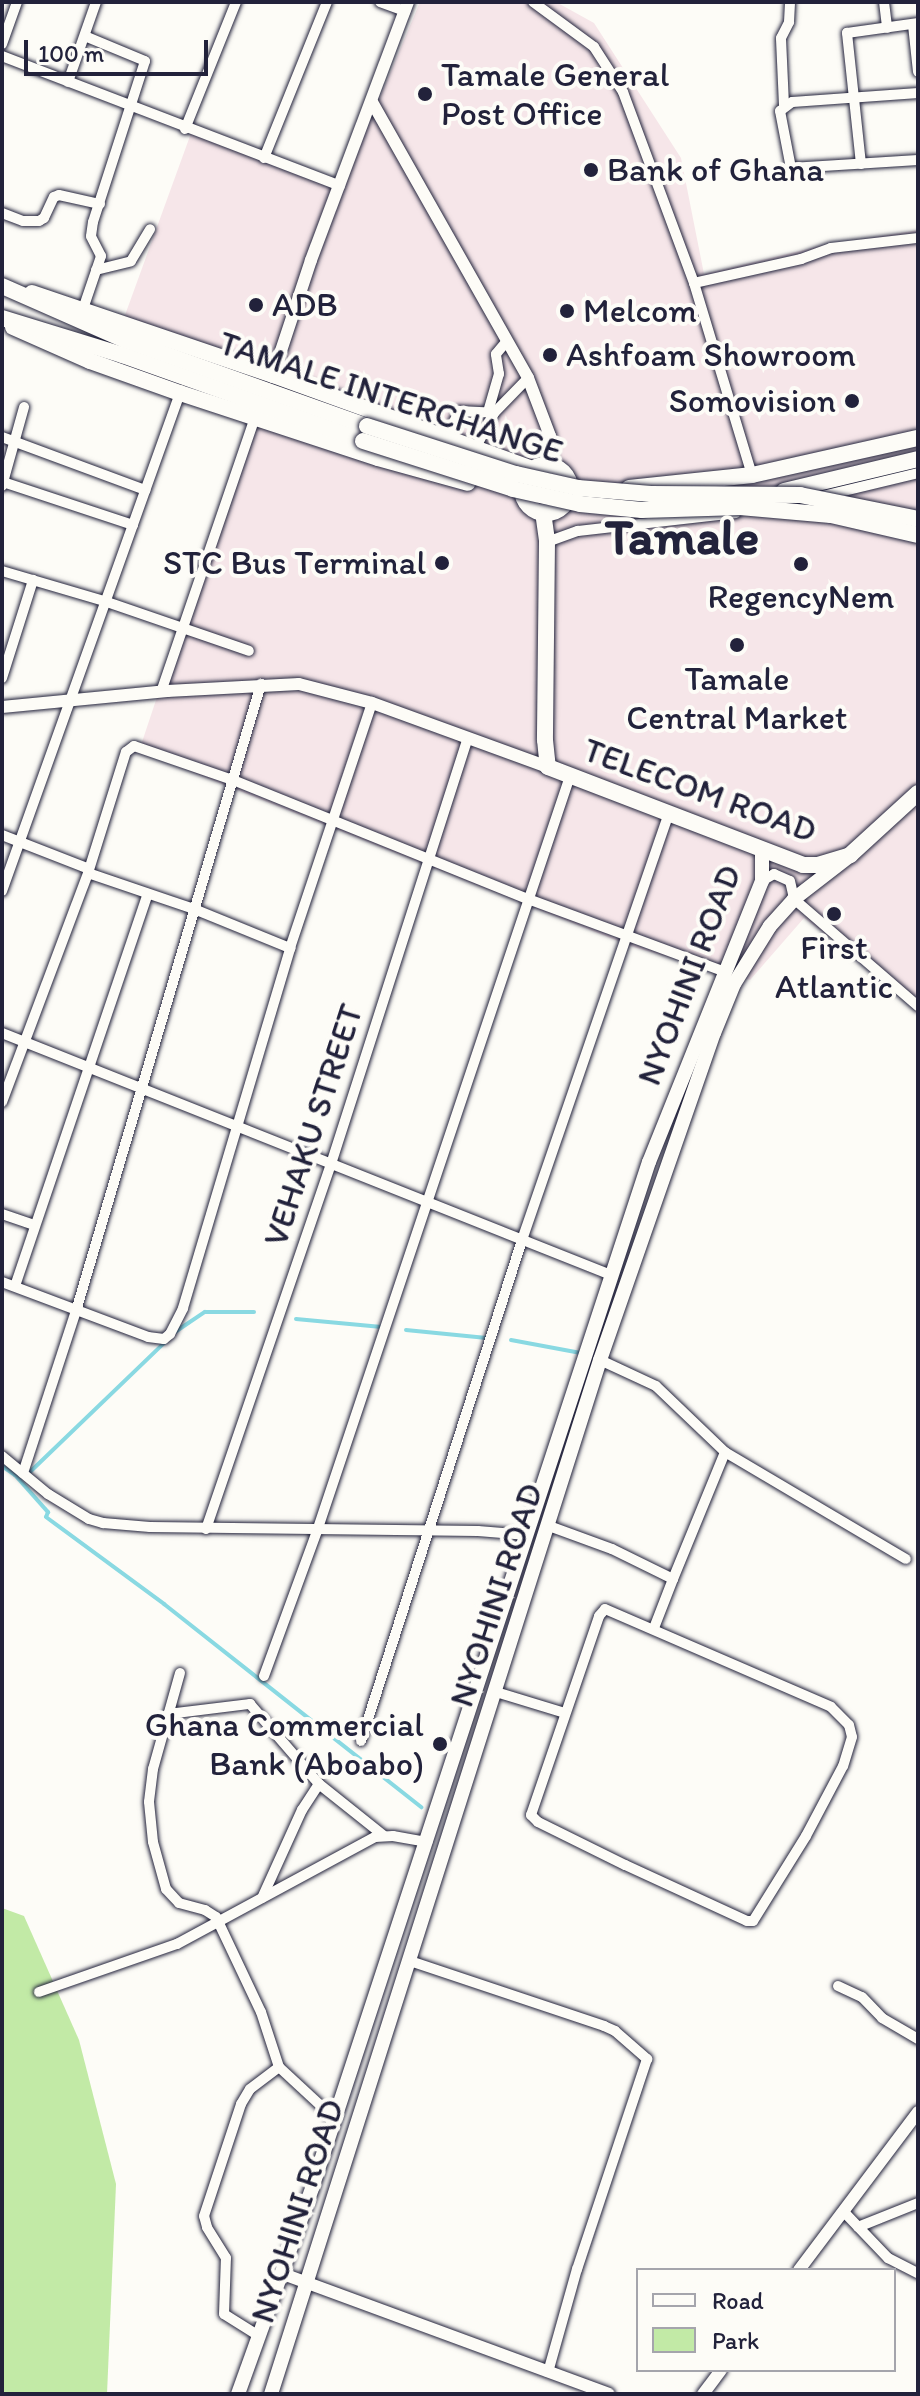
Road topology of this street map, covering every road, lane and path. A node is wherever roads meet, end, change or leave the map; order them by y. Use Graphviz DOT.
graph roads {
  1 [pos="17,2"];
  2 [pos="96,2"];
  3 [pos="236,2"];
  4 [pos="327,2"];
  5 [pos="380,2"];
  6 [pos="533,2"];
  7 [pos="790,2"];
  8 [pos="884,2"];
  9 [pos="406,6"];
  10 [pos="915,24"];
  11 [pos="887,28"];
  12 [pos="85,36"];
  13 [pos="2,44"];
  14 [pos="2,56"];
  15 [pos="918,72"];
  16 [pos="68,82"];
  17 [pos="918,93"];
  18 [pos="854,98"];
  19 [pos="372,102"];
  20 [pos="784,105"];
  21 [pos="129,107"];
  22 [pos="185,129"];
  23 [pos="264,158"];
  24 [pos="918,160"];
  25 [pos="861,164"];
  26 [pos="340,186"];
  27 [pos="100,204"];
  28 [pos="2,213"];
  29 [pos="150,229"];
  30 [pos="918,238"];
  31 [pos="96,270"];
  32 [pos="694,283"];
  33 [pos="2,285"];
  34 [pos="83,309"];
  35 [pos="2,320"];
  36 [pos="507,341"];
  37 [pos="273,375"];
  38 [pos="528,378"];
  39 [pos="180,393"];
  40 [pos="24,407"];
  41 [pos="491,412"];
  42 [pos="255,417"];
  43 [pos="365,434"];
  44 [pos="2,437"];
  45 [pos="447,437"];
  46 [pos="918,438"];
  47 [pos="14,441"];
  48 [pos="476,447"];
  49 [pos="918,459"];
  50 [pos="551,465"];
  51 [pos="532,469"];
  52 [pos="918,473"];
  53 [pos="752,475"];
  54 [pos="568,479"];
  55 [pos="2,484"];
  56 [pos="145,490"];
  57 [pos="526,502"];
  58 [pos="561,508"];
  59 [pos="543,512"];
  60 [pos="918,519"];
  61 [pos="133,525"];
  62 [pos="918,535"];
  63 [pos="547,542"];
  64 [pos="2,571"];
  65 [pos="33,580"];
  66 [pos="107,602"];
  67 [pos="183,629"];
  68 [pos="249,651"];
  69 [pos="6,652"];
  70 [pos="2,678"];
  71 [pos="261,684"];
  72 [pos="161,692"];
  73 [pos="72,699"];
  74 [pos="372,703"];
  75 [pos="2,707"];
  76 [pos="468,737"];
  77 [pos="548,767"];
  78 [pos="570,776"];
  79 [pos="233,780"];
  80 [pos="918,793"];
  81 [pos="668,815"];
  82 [pos="332,820"];
  83 [pos="2,835"];
  84 [pos="19,842"];
  85 [pos="762,852"];
  86 [pos="850,855"];
  87 [pos="430,860"];
  88 [pos="89,871"];
  89 [pos="762,881"];
  90 [pos="2,891"];
  91 [pos="148,894"];
  92 [pos="528,899"];
  93 [pos="794,899"];
  94 [pos="194,909"];
  95 [pos="627,935"];
  96 [pos="290,948"];
  97 [pos="723,971"];
  98 [pos="918,1006"];
  99 [pos="2,1033"];
  100 [pos="23,1041"];
  101 [pos="92,1067"];
  102 [pos="142,1087"];
  103 [pos="2,1102"];
  104 [pos="236,1126"];
  105 [pos="331,1164"];
  106 [pos="428,1203"];
  107 [pos="2,1214"];
  108 [pos="34,1225"];
  109 [pos="522,1240"];
  110 [pos="611,1275"];
  111 [pos="2,1282"];
  112 [pos="15,1286"];
  113 [pos="76,1311"];
  114 [pos="600,1360"];
  115 [pos="725,1452"];
  116 [pos="2,1456"];
  117 [pos="23,1473"];
  118 [pos="549,1526"];
  119 [pos="206,1529"];
  120 [pos="317,1531"];
  121 [pos="427,1532"];
  122 [pos="527,1535"];
  123 [pos="906,1559"];
  124 [pos="673,1579"];
  125 [pos="654,1628"];
  126 [pos="180,1673"];
  127 [pos="264,1676"];
  128 [pos="496,1692"];
  129 [pos="565,1713"];
  130 [pos="168,1714"];
  131 [pos="361,1741"];
  132 [pos="319,1784"];
  133 [pos="383,1835"];
  134 [pos="427,1842"];
  135 [pos="262,1898"];
  136 [pos="220,1923"];
  137 [pos="410,1961"];
  138 [pos="838,1986"];
  139 [pos="39,1992"];
  140 [pos="918,2039"];
  141 [pos="279,2067"];
  142 [pos="918,2112"];
  143 [pos="334,2118"];
  144 [pos="918,2203"];
  145 [pos="844,2212"];
  146 [pos="858,2227"];
  147 [pos="801,2268"];
  148 [pos="918,2273"];
  149 [pos="283,2274"];
  150 [pos="307,2282"];
  151 [pos="259,2336"];
  152 [pos="548,2372"];
  153 [pos="720,2372"];
  154 [pos="605,2393"];
  155 [pos="238,2394"];
  156 [pos="271,2394"];
  157 [pos="703,2394"];
  1 -- 13 [label="street"];
  2 -- 12 [label="street"];
  3 -- 22 [label="street"];
  4 -- 23 [label="street"];
  5 -- 9 [label="street"];
  6 -- 32 [label="street"];
  7 -- 20 [label="street"];
  8 -- 11 [label="street"];
  9 -- 19 [label="street"];
  10 -- 11 [label="street"];
  10 -- 15 [label="street"];
  11 -- 18 [label="street"];
  12 -- 16 [label="street"];
  12 -- 21 [label="street"];
  14 -- 16 [label="street"];
  16 -- 21 [label="street"];
  17 -- 18 [label="street"];
  18 -- 20 [label="street"];
  18 -- 25 [label="street"];
  19 -- 26 [label="street"];
  19 -- 36 [label="street"];
  20 -- 25 [label="street"];
  21 -- 22 [label="street"];
  21 -- 27 [label="street"];
  22 -- 23 [label="street"];
  23 -- 26 [label="street"];
  24 -- 25 [label="street"];
  26 -- 37 [label="street"];
  27 -- 28 [label="street"];
  27 -- 31 [label="street"];
  29 -- 31 [label="street"];
  30 -- 32 [label="street"];
  31 -- 34 [label="street"];
  32 -- 53 [label="street"];
  33 -- 34 [label="main road"];
  33 -- 43 [label="main road, TAMALE INTERCHANGE"];
  34 -- 37 [label="main road"];
  35 -- 39 [label="main road"];
  35 -- 43 [label="main road, TAMALE INTERCHANGE"];
  36 -- 38 [label="street"];
  36 -- 41 [label="street"];
  37 -- 45 [label="main road"];
  38 -- 41 [label="street"];
  38 -- 50 [label="street"];
  39 -- 42 [label="main road"];
  39 -- 56 [label="street"];
  40 -- 47 [label="street"];
  41 -- 45 [label="street"];
  41 -- 48 [label="street"];
  42 -- 57 [label="main road"];
  42 -- 67 [label="street"];
  43 -- 60 [label="main road, TAMALE INTERCHANGE, bridge"];
  43 -- 62 [label="main road, TAMALE INTERCHANGE, bridge"];
  44 -- 47 [label="street"];
  45 -- 48 [label="main road"];
  46 -- 53 [label="main road"];
  47 -- 55 [label="street"];
  47 -- 56 [label="street"];
  48 -- 51 [label="main road"];
  49 -- 58 [label="main road"];
  50 -- 51 [label="main road"];
  50 -- 54 [label="main road"];
  51 -- 57 [label="main road"];
  52 -- 63 [label="street"];
  53 -- 54 [label="main road"];
  54 -- 58 [label="main road"];
  55 -- 61 [label="street"];
  56 -- 61 [label="street"];
  57 -- 59 [label="main road"];
  58 -- 59 [label="main road"];
  59 -- 63 [label="main road, TELECOM ROAD"];
  61 -- 66 [label="street"];
  63 -- 77 [label="main road, TELECOM ROAD"];
  64 -- 65 [label="street"];
  65 -- 66 [label="street"];
  65 -- 69 [label="street"];
  66 -- 67 [label="street"];
  66 -- 73 [label="street"];
  67 -- 68 [label="street"];
  67 -- 72 [label="street"];
  69 -- 70 [label="street"];
  71 -- 72 [label="street"];
  71 -- 74 [label="street"];
  71 -- 79 [label="street"];
  72 -- 73 [label="street"];
  73 -- 75 [label="street"];
  73 -- 84 [label="street"];
  74 -- 76 [label="street"];
  74 -- 82 [label="street"];
  76 -- 77 [label="street"];
  76 -- 87 [label="street, VEHAKU STREET"];
  77 -- 78 [label="main road, TELECOM ROAD"];
  78 -- 81 [label="main road, TELECOM ROAD"];
  78 -- 92 [label="street"];
  79 -- 82 [label="street"];
  79 -- 88 [label="street"];
  79 -- 94 [label="street"];
  80 -- 86 [label="main road, TELECOM ROAD"];
  81 -- 85 [label="main road, TELECOM ROAD"];
  81 -- 95 [label="street"];
  82 -- 87 [label="street"];
  82 -- 96 [label="street"];
  83 -- 84 [label="street"];
  84 -- 88 [label="street"];
  84 -- 90 [label="street"];
  85 -- 86 [label="main road, TELECOM ROAD"];
  85 -- 89 [label="main road, NYOHINI ROAD"];
  86 -- 93 [label="main road, NYOHINI ROAD"];
  87 -- 92 [label="street"];
  87 -- 105 [label="street, VEHAKU STREET"];
  88 -- 91 [label="street"];
  88 -- 100 [label="street"];
  89 -- 93 [label="street"];
  89 -- 97 [label="main road, NYOHINI ROAD"];
  91 -- 94 [label="street"];
  91 -- 101 [label="street"];
  92 -- 95 [label="street"];
  92 -- 106 [label="street"];
  93 -- 98 [label="street"];
  93 -- 114 [label="main road, NYOHINI ROAD"];
  94 -- 96 [label="street"];
  94 -- 102 [label="street"];
  95 -- 97 [label="street"];
  95 -- 109 [label="street"];
  96 -- 104 [label="street"];
  97 -- 110 [label="main road, NYOHINI ROAD"];
  99 -- 100 [label="street"];
  100 -- 101 [label="street"];
  100 -- 103 [label="street"];
  101 -- 102 [label="street"];
  101 -- 108 [label="street"];
  102 -- 104 [label="street"];
  102 -- 113 [label="street"];
  104 -- 105 [label="street"];
  104 -- 113 [label="street"];
  105 -- 106 [label="street"];
  105 -- 119 [label="street, VEHAKU STREET"];
  106 -- 109 [label="street"];
  106 -- 120 [label="street"];
  107 -- 108 [label="street"];
  108 -- 112 [label="street"];
  109 -- 110 [label="street"];
  109 -- 121 [label="street"];
  110 -- 122 [label="main road, NYOHINI ROAD"];
  111 -- 112 [label="street"];
  112 -- 113 [label="street"];
  113 -- 117 [label="street"];
  114 -- 115 [label="street"];
  114 -- 118 [label="main road, NYOHINI ROAD"];
  115 -- 123 [label="street"];
  115 -- 124 [label="street"];
  116 -- 117 [label="street"];
  117 -- 119 [label="street"];
  118 -- 124 [label="street"];
  118 -- 128 [label="main road, NYOHINI ROAD"];
  119 -- 120 [label="street"];
  120 -- 121 [label="street"];
  120 -- 127 [label="street"];
  121 -- 122 [label="street"];
  121 -- 131 [label="street"];
  122 -- 134 [label="main road, NYOHINI ROAD"];
  124 -- 125 [label="street"];
  125 -- 129 [label="street"];
  125 -- 129 [label="street"];
  126 -- 130 [label="street"];
  128 -- 129 [label="street"];
  128 -- 137 [label="main road, NYOHINI ROAD"];
  130 -- 132 [label="street"];
  130 -- 136 [label="street"];
  132 -- 133 [label="street"];
  132 -- 135 [label="street"];
  133 -- 134 [label="street"];
  133 -- 135 [label="street"];
  134 -- 143 [label="main road, NYOHINI ROAD"];
  135 -- 136 [label="street"];
  136 -- 139 [label="street"];
  136 -- 141 [label="street"];
  137 -- 150 [label="main road, NYOHINI ROAD"];
  137 -- 152 [label="street"];
  138 -- 140 [label="street"];
  141 -- 143 [label="street"];
  141 -- 151 [label="street"];
  142 -- 145 [label="street"];
  143 -- 149 [label="main road, NYOHINI ROAD"];
  144 -- 146 [label="street"];
  145 -- 146 [label="street"];
  145 -- 147 [label="street"];
  146 -- 148 [label="street"];
  149 -- 150 [label="street"];
  149 -- 151 [label="main road, NYOHINI ROAD"];
  150 -- 152 [label="street"];
  150 -- 156 [label="main road, NYOHINI ROAD"];
  151 -- 155 [label="main road, NYOHINI ROAD"];
  152 -- 154 [label="street"];
  153 -- 157 [label="street"];
}
